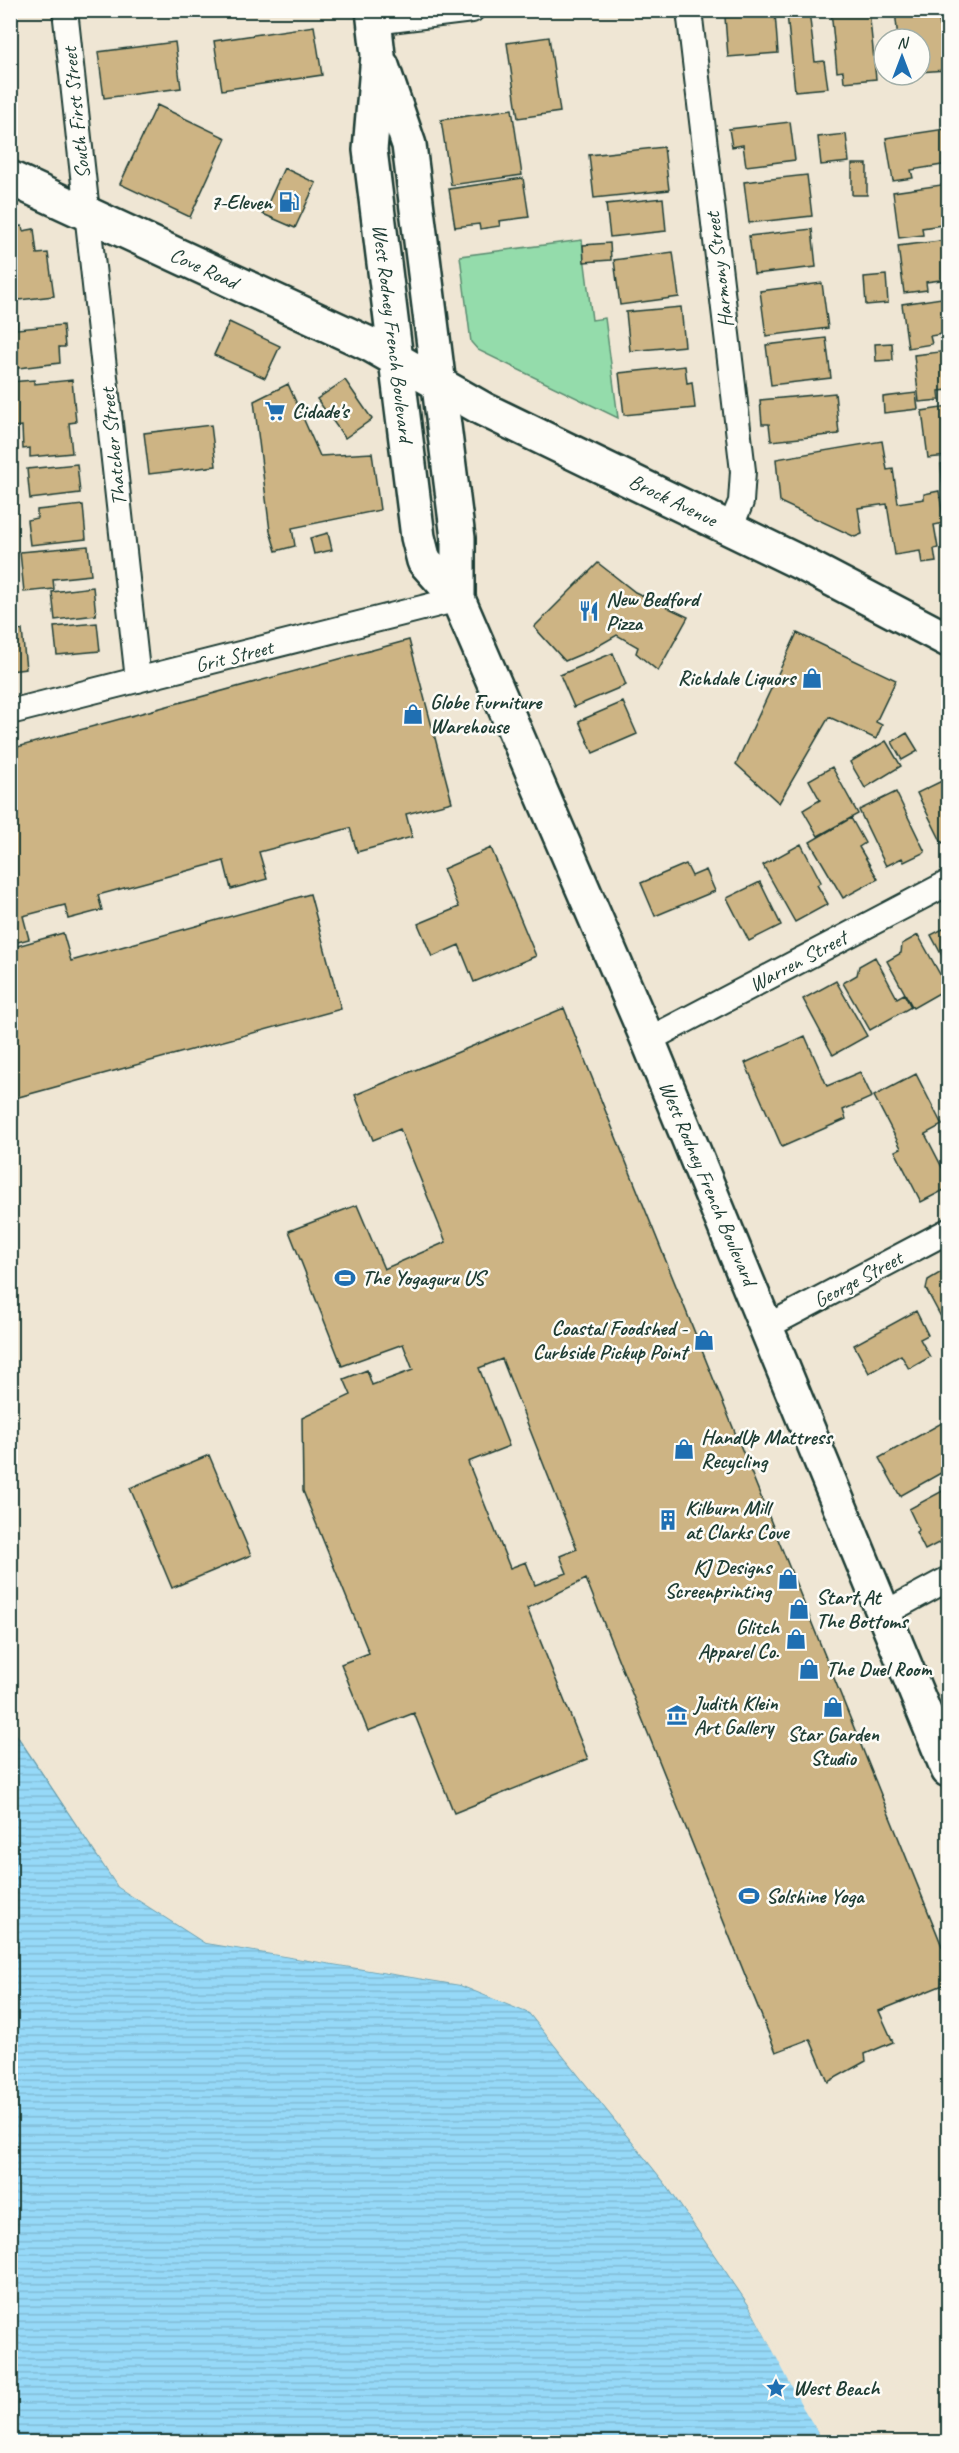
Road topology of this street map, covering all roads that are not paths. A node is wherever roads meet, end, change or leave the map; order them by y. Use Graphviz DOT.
graph roads {
  1 [pos="65,10"];
  2 [pos="472,10"];
  3 [pos="689,10"];
  4 [pos="374,16"];
  5 [pos="378,55"];
  6 [pos="10,178"];
  7 [pos="88,214"];
  8 [pos="396,361"];
  9 [pos="438,384"];
  10 [pos="730,528"];
  11 [pos="458,599"];
  12 [pos="944,634"];
  13 [pos="138,680"];
  14 [pos="10,712"];
  15 [pos="948,883"];
  16 [pos="648,1040"];
  17 [pos="948,1231"];
  18 [pos="768,1326"];
  19 [pos="948,1579"];
  20 [pos="885,1612"];
  21 [pos="948,1770"];
  1 -- 7 [label="street, South First Street"];
  2 -- 4 [label="street"];
  3 -- 10 [label="street, Harmony Street"];
  4 -- 5 [label="main road, West Rodney French Boulevard"];
  5 -- 8 [label="main road, West Rodney French Boulevard"];
  5 -- 9 [label="main road, West Rodney French Boulevard"];
  6 -- 7 [label="main road, Cove Road"];
  7 -- 8 [label="main road, Cove Road"];
  7 -- 13 [label="street, Thatcher Street"];
  8 -- 9 [label="main road, Brock Avenue"];
  8 -- 11 [label="main road, West Rodney French Boulevard"];
  9 -- 10 [label="main road, Brock Avenue"];
  9 -- 11 [label="main road, West Rodney French Boulevard"];
  10 -- 12 [label="main road, Brock Avenue"];
  11 -- 13 [label="street, Grit Street"];
  11 -- 16 [label="main road, West Rodney French Boulevard"];
  13 -- 14 [label="street, Grit Street"];
  15 -- 16 [label="street, Warren Street"];
  16 -- 18 [label="main road, West Rodney French Boulevard"];
  17 -- 18 [label="street, George Street"];
  18 -- 20 [label="main road, West Rodney French Boulevard"];
  19 -- 20 [label="street"];
  20 -- 21 [label="main road, West Rodney French Boulevard"];
}
